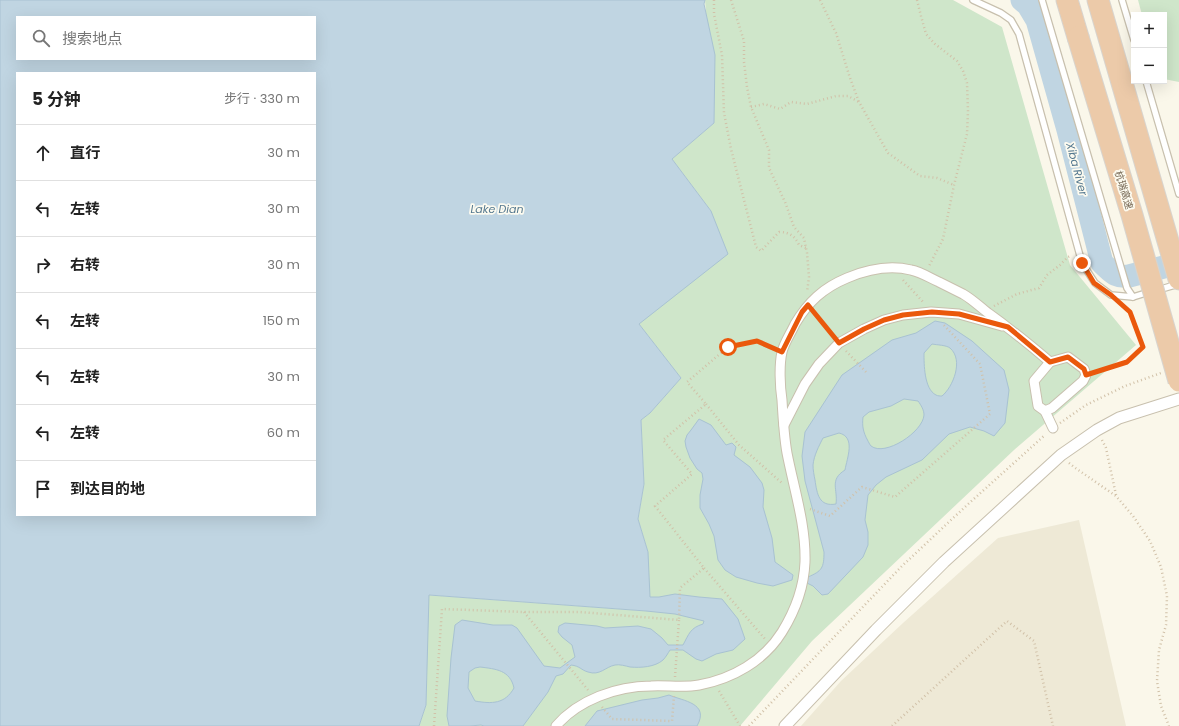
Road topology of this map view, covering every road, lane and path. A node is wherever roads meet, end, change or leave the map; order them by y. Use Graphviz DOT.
graph roads {
  1 [pos="714,0"];
  2 [pos="730,0"];
  3 [pos="820,0"];
  4 [pos="917,0"];
  5 [pos="973,0"];
  6 [pos="1042,0"];
  7 [pos="1067,0"];
  8 [pos="1098,0"];
  9 [pos="1122,0"];
  10 [pos="1131,30"];
  11 [pos="1147,84"];
  12 [pos="859,102"];
  13 [pos="751,107"];
  14 [pos="954,185"];
  15 [pos="1179,194"];
  16 [pos="806,248"];
  17 [pos="1080,254"];
  18 [pos="892,268"];
  19 [pos="925,275"];
  20 [pos="1179,278"];
  21 [pos="1179,284"];
  22 [pos="1111,295"];
  23 [pos="1132,297"];
  24 [pos="808,305"];
  25 [pos="994,306"];
  26 [pos="932,312"];
  27 [pos="1008,327"];
  28 [pos="839,343"];
  29 [pos="782,352"];
  30 [pos="1050,362"];
  31 [pos="866,372"];
  32 [pos="1086,375"];
  33 [pos="1172,377"];
  34 [pos="1179,399"];
  35 [pos="706,404"];
  36 [pos="1045,411"];
  37 [pos="784,425"];
  38 [pos="1053,428"];
  39 [pos="1097,430"];
  40 [pos="1061,455"];
  41 [pos="795,486"];
  42 [pos="1116,496"];
  43 [pos="799,505"];
  44 [pos="704,568"];
  45 [pos="524,612"];
  46 [pos="679,620"];
  47 [pos="771,647"];
  48 [pos="713,682"];
  49 [pos="674,686"];
  50 [pos="594,698"];
  51 [pos="434,726"];
  52 [pos="556,726"];
  53 [pos="740,726"];
  54 [pos="749,726"];
  55 [pos="785,726"];
  56 [pos="892,726"];
  57 [pos="1053,726"];
  58 [pos="1169,726"];
  1 -- 16 [label="path"];
  2 -- 13 [label="path"];
  3 -- 12 [label="path"];
  4 -- 14 [label="path"];
  5 -- 17 [label="lane"];
  6 -- 23 [label="lane"];
  7 -- 33 [label="highway, 杭瑞高速, bridge"];
  8 -- 20 [label="highway"];
  9 -- 10 [label="lane"];
  11 -- 15 [label="lane"];
  12 -- 13 [label="path"];
  12 -- 14 [label="path"];
  13 -- 16 [label="path"];
  14 -- 19 [label="path"];
  16 -- 24 [label="path"];
  17 -- 22 [label="lane"];
  17 -- 25 [label="path"];
  18 -- 19 [label="street"];
  18 -- 24 [label="street"];
  18 -- 26 [label="path"];
  19 -- 27 [label="street"];
  21 -- 23 [label="lane"];
  22 -- 23 [label="lane"];
  22 -- 32 [label="path"];
  24 -- 28 [label="path"];
  24 -- 29 [label="street"];
  26 -- 27 [label="street"];
  26 -- 28 [label="street"];
  26 -- 43 [label="path"];
  27 -- 30 [label="street"];
  28 -- 31 [label="path"];
  28 -- 37 [label="street"];
  29 -- 35 [label="path, bridge"];
  29 -- 37 [label="street"];
  30 -- 32 [label="street"];
  30 -- 36 [label="street"];
  32 -- 36 [label="street"];
  33 -- 38 [label="path"];
  34 -- 39 [label="street"];
  35 -- 41 [label="path"];
  35 -- 44 [label="path, bridge"];
  36 -- 38 [label="street"];
  37 -- 41 [label="street"];
  38 -- 54 [label="path"];
  39 -- 40 [label="street"];
  39 -- 42 [label="path"];
  40 -- 42 [label="path"];
  40 -- 55 [label="street"];
  41 -- 43 [label="street"];
  42 -- 58 [label="path"];
  43 -- 47 [label="street"];
  44 -- 46 [label="path, bridge"];
  44 -- 47 [label="path"];
  45 -- 46 [label="path, bridge"];
  45 -- 50 [label="path"];
  45 -- 51 [label="path, bridge"];
  46 -- 49 [label="path"];
  47 -- 48 [label="street"];
  48 -- 49 [label="street"];
  48 -- 53 [label="path"];
  49 -- 50 [label="street"];
  49 -- 50 [label="path"];
  50 -- 52 [label="street"];
  56 -- 57 [label="path"];
}
